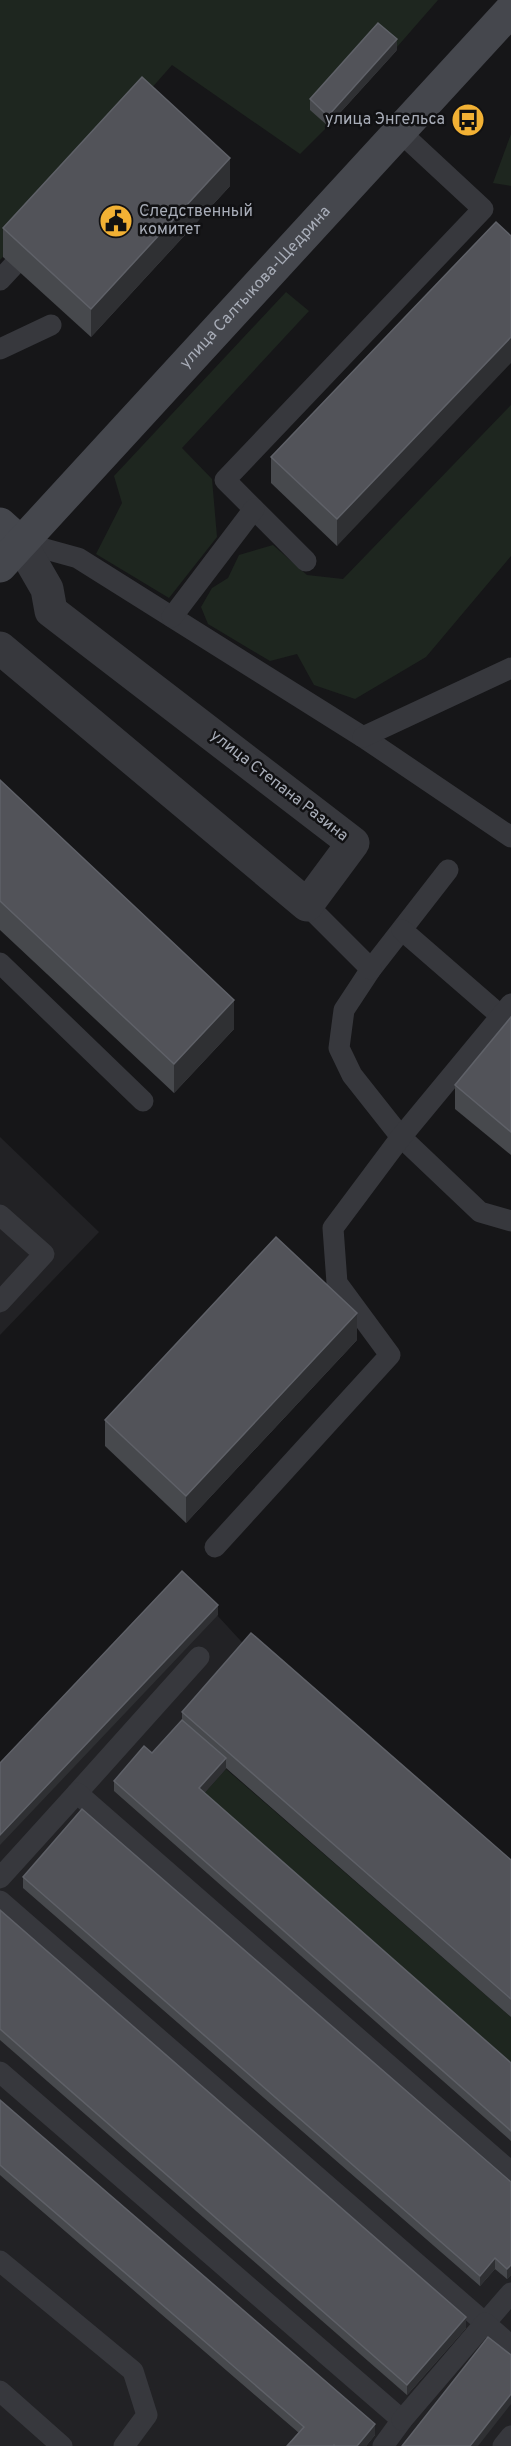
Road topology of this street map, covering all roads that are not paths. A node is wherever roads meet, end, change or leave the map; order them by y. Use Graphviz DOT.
graph roads {
  1 [pos="511,10"];
  2 [pos="399,131"];
  3 [pos="51,325"];
  4 [pos="0,349"];
  5 [pos="254,509"];
  6 [pos="7,544"];
  7 [pos="306,561"];
  8 [pos="172,618"];
  9 [pos="0,648"];
  10 [pos="511,668"];
  11 [pos="363,737"];
  12 [pos="511,837"];
  13 [pos="448,870"];
  14 [pos="307,905"];
  15 [pos="402,930"];
  16 [pos="0,963"];
  17 [pos="371,969"];
  18 [pos="506,1010"];
  19 [pos="142,1101"];
  20 [pos="401,1137"];
  21 [pos="0,1215"];
  22 [pos="511,1221"];
  23 [pos="0,1302"];
  24 [pos="215,1547"];
  25 [pos="200,1657"];
  26 [pos="77,1793"];
  27 [pos="0,1878"];
  28 [pos="0,1901"];
  29 [pos="0,2072"];
  30 [pos="511,2172"];
  31 [pos="0,2261"];
  32 [pos="511,2293"];
  33 [pos="485,2324"];
  34 [pos="511,2346"];
  35 [pos="0,2391"];
  36 [pos="402,2420"];
  37 [pos="511,2436"];
  38 [pos="62,2446"];
  39 [pos="124,2446"];
  40 [pos="383,2446"];
  41 [pos="503,2446"];
  1 -- 2 [label="main road, улица Салтыкова-Щедрина"];
  2 -- 5 [label="lane"];
  2 -- 6 [label="main road, улица Салтыкова-Щедрина"];
  3 -- 4 [label="lane"];
  5 -- 7 [label="lane"];
  5 -- 8 [label="lane"];
  6 -- 8 [label="lane"];
  6 -- 14 [label="street, улица Степана Разина"];
  8 -- 11 [label="lane"];
  9 -- 14 [label="street"];
  10 -- 11 [label="lane"];
  11 -- 12 [label="lane"];
  13 -- 15 [label="lane"];
  14 -- 17 [label="lane"];
  15 -- 17 [label="lane"];
  15 -- 18 [label="lane"];
  16 -- 19 [label="lane"];
  17 -- 20 [label="lane"];
  18 -- 20 [label="lane"];
  20 -- 22 [label="lane"];
  20 -- 24 [label="lane"];
  21 -- 23 [label="lane"];
  25 -- 26 [label="lane"];
  26 -- 27 [label="lane"];
  26 -- 30 [label="lane"];
  28 -- 33 [label="lane"];
  29 -- 36 [label="lane"];
  31 -- 39 [label="lane"];
  32 -- 33 [label="lane"];
  33 -- 34 [label="lane"];
  33 -- 36 [label="lane"];
  35 -- 38 [label="lane"];
  36 -- 40 [label="lane"];
  37 -- 41 [label="lane"];
}
